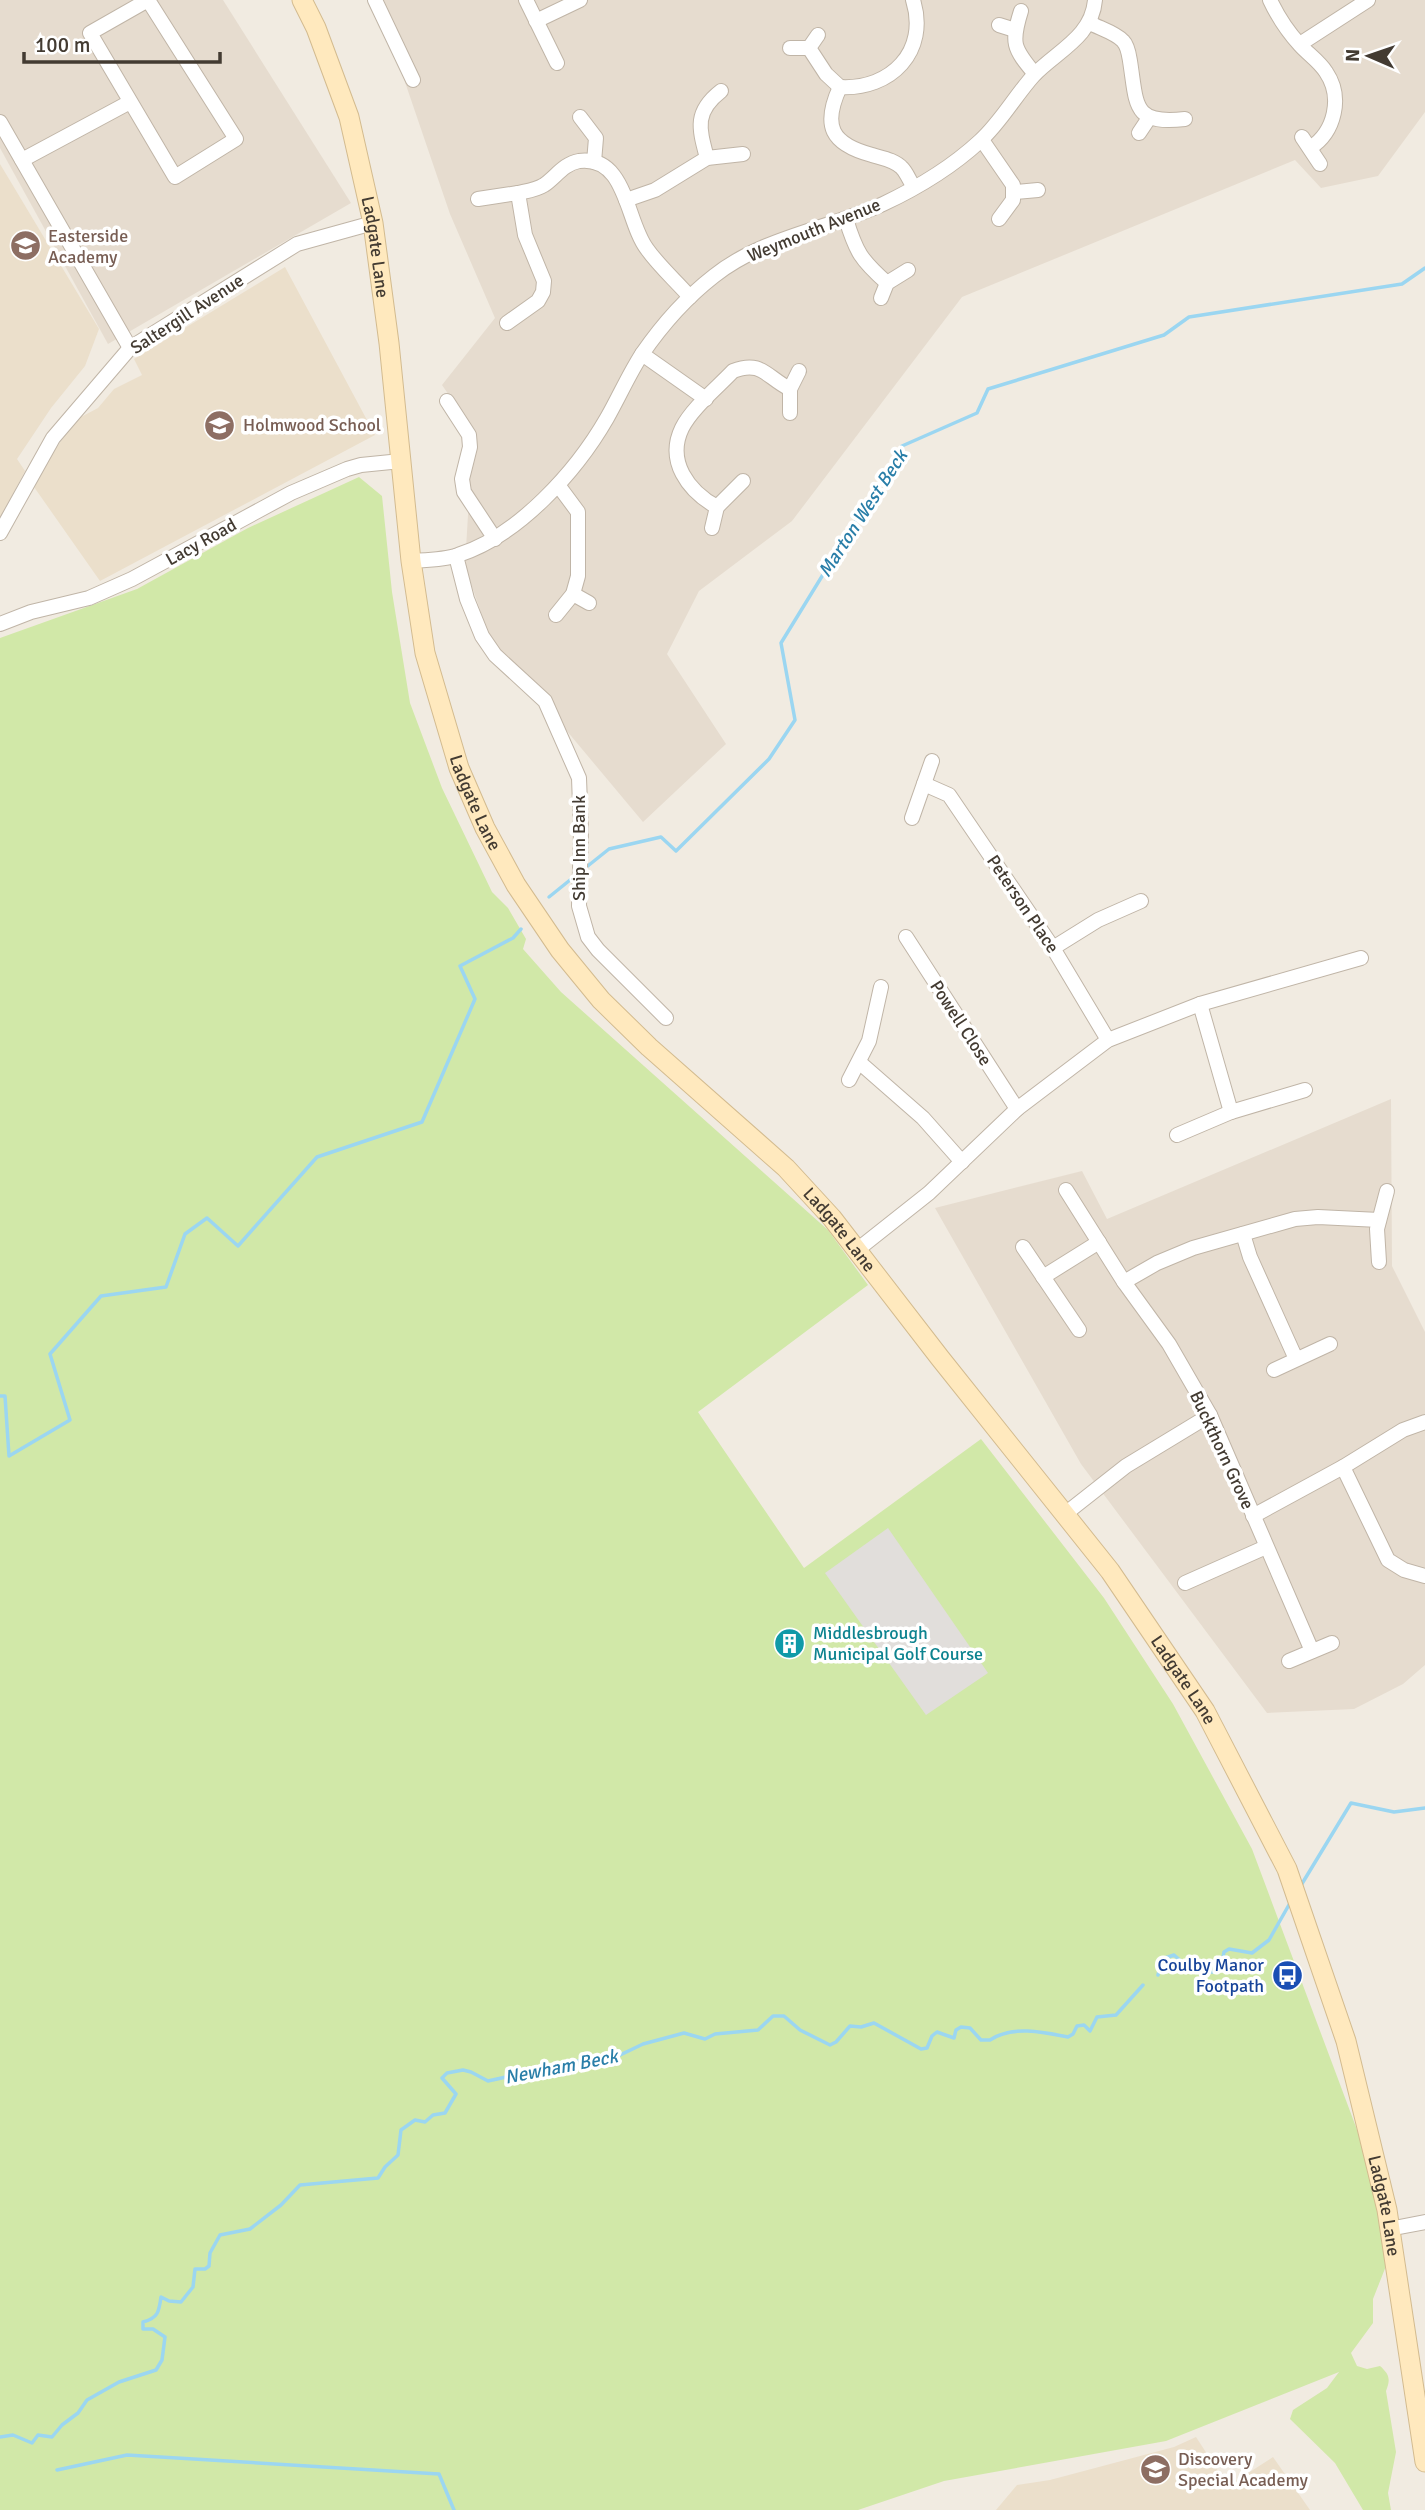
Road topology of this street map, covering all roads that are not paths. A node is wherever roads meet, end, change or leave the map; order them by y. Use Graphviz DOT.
graph roads {
  1 [pos="148,0"];
  2 [pos="302,0"];
  3 [pos="375,0"];
  4 [pos="526,0"];
  5 [pos="580,0"];
  6 [pos="913,0"];
  7 [pos="1095,0"];
  8 [pos="1270,0"];
  9 [pos="1368,0"];
  10 [pos="1021,11"];
  11 [pos="536,21"];
  12 [pos="1090,23"];
  13 [pos="999,25"];
  14 [pos="1015,30"];
  15 [pos="818,35"];
  16 [pos="1300,44"];
  17 [pos="790,48"];
  18 [pos="809,48"];
  19 [pos="557,63"];
  20 [pos="1035,74"];
  21 [pos="413,80"];
  22 [pos="840,87"];
  23 [pos="721,91"];
  24 [pos="130,102"];
  25 [pos="580,117"];
  26 [pos="1149,118"];
  27 [pos="1185,119"];
  28 [pos="0,122"];
  29 [pos="1139,133"];
  30 [pos="982,140"];
  31 [pos="743,154"];
  32 [pos="706,158"];
  33 [pos="22,160"];
  34 [pos="594,162"];
  35 [pos="1320,164"];
  36 [pos="914,187"];
  37 [pos="1038,191"];
  38 [pos="1015,192"];
  39 [pos="518,193"];
  40 [pos="478,199"];
  41 [pos="626,200"];
  42 [pos="846,219"];
  43 [pos="999,219"];
  44 [pos="373,223"];
  45 [pos="908,271"];
  46 [pos="887,283"];
  47 [pos="690,298"];
  48 [pos="881,298"];
  49 [pos="508,323"];
  50 [pos="130,348"];
  51 [pos="642,354"];
  52 [pos="799,371"];
  53 [pos="790,389"];
  54 [pos="706,399"];
  55 [pos="447,401"];
  56 [pos="790,413"];
  57 [pos="401,461"];
  58 [pos="743,481"];
  59 [pos="558,485"];
  60 [pos="718,507"];
  61 [pos="712,528"];
  62 [pos="0,533"];
  63 [pos="495,539"];
  64 [pos="456,556"];
  65 [pos="411,561"];
  66 [pos="573,594"];
  67 [pos="589,603"];
  68 [pos="556,615"];
  69 [pos="0,624"];
  70 [pos="932,761"];
  71 [pos="924,784"];
  72 [pos="912,818"];
  73 [pos="1141,901"];
  74 [pos="906,937"];
  75 [pos="1053,948"];
  76 [pos="1361,958"];
  77 [pos="881,987"];
  78 [pos="1200,1004"];
  79 [pos="666,1018"];
  80 [pos="1108,1040"];
  81 [pos="859,1062"];
  82 [pos="849,1080"];
  83 [pos="1305,1090"];
  84 [pos="1017,1109"];
  85 [pos="1231,1112"];
  86 [pos="1177,1135"];
  87 [pos="962,1161"];
  88 [pos="1066,1190"];
  89 [pos="1387,1191"];
  90 [pos="1378,1220"];
  91 [pos="1243,1234"];
  92 [pos="1099,1242"];
  93 [pos="1023,1247"];
  94 [pos="857,1250"];
  95 [pos="1379,1262"];
  96 [pos="1043,1277"];
  97 [pos="1124,1282"];
  98 [pos="1079,1330"];
  99 [pos="1330,1344"];
  100 [pos="1296,1359"];
  101 [pos="1274,1370"];
  102 [pos="1210,1415"];
  103 [pos="1425,1422"];
  104 [pos="1343,1467"];
  105 [pos="1065,1514"];
  106 [pos="1253,1517"];
  107 [pos="1266,1547"];
  108 [pos="1425,1576"];
  109 [pos="1185,1583"];
  110 [pos="1332,1643"];
  111 [pos="1312,1651"];
  112 [pos="1289,1661"];
  113 [pos="1425,2222"];
  114 [pos="1389,2229"];
  115 [pos="1425,2462"];
  1 -- 24 [label="street"];
  1 -- 24 [label="street"];
  2 -- 44 [label="main road, Ladgate Lane"];
  3 -- 21 [label="street"];
  4 -- 11 [label="street"];
  5 -- 11 [label="street"];
  6 -- 22 [label="street"];
  7 -- 12 [label="street"];
  8 -- 16 [label="street"];
  9 -- 16 [label="street"];
  10 -- 14 [label="street"];
  11 -- 19 [label="street"];
  12 -- 20 [label="street, Weymouth Avenue"];
  12 -- 26 [label="street"];
  13 -- 14 [label="street"];
  14 -- 20 [label="street"];
  15 -- 18 [label="street"];
  16 -- 35 [label="street"];
  17 -- 18 [label="street"];
  18 -- 22 [label="street"];
  20 -- 30 [label="street, Weymouth Avenue"];
  22 -- 36 [label="street"];
  23 -- 32 [label="street"];
  24 -- 33 [label="street"];
  25 -- 34 [label="street"];
  26 -- 27 [label="street"];
  26 -- 29 [label="street"];
  28 -- 33 [label="street"];
  30 -- 36 [label="street, Weymouth Avenue"];
  30 -- 38 [label="street"];
  31 -- 32 [label="street"];
  32 -- 41 [label="street"];
  33 -- 50 [label="street"];
  34 -- 39 [label="street"];
  34 -- 41 [label="street"];
  36 -- 42 [label="street, Weymouth Avenue"];
  37 -- 38 [label="street"];
  38 -- 43 [label="street"];
  39 -- 40 [label="street"];
  39 -- 49 [label="street"];
  41 -- 47 [label="street"];
  42 -- 46 [label="street"];
  42 -- 47 [label="street, Weymouth Avenue"];
  44 -- 50 [label="street, Saltergill Avenue"];
  44 -- 57 [label="main road, Ladgate Lane"];
  45 -- 46 [label="street"];
  46 -- 48 [label="street"];
  47 -- 51 [label="street, Weymouth Avenue"];
  50 -- 62 [label="street, Saltergill Avenue"];
  51 -- 54 [label="street"];
  51 -- 59 [label="street, Weymouth Avenue"];
  52 -- 53 [label="street"];
  53 -- 54 [label="street"];
  53 -- 56 [label="street"];
  54 -- 60 [label="street"];
  55 -- 63 [label="street"];
  57 -- 65 [label="main road, Ladgate Lane"];
  57 -- 69 [label="street, Lacy Road"];
  58 -- 60 [label="street"];
  59 -- 63 [label="street, Weymouth Avenue"];
  59 -- 66 [label="street"];
  60 -- 61 [label="street"];
  63 -- 64 [label="street, Weymouth Avenue"];
  64 -- 65 [label="street, Weymouth Avenue"];
  64 -- 79 [label="street, Ship Inn Bank"];
  65 -- 94 [label="main road, Ladgate Lane"];
  66 -- 67 [label="street"];
  66 -- 68 [label="street"];
  70 -- 71 [label="street"];
  71 -- 72 [label="street"];
  71 -- 75 [label="street, Peterson Place"];
  73 -- 75 [label="street"];
  74 -- 84 [label="street, Powell Close"];
  75 -- 80 [label="street, Peterson Place"];
  76 -- 78 [label="street"];
  77 -- 81 [label="street"];
  78 -- 80 [label="street"];
  78 -- 85 [label="street"];
  80 -- 84 [label="street"];
  81 -- 82 [label="street"];
  81 -- 87 [label="street"];
  83 -- 85 [label="street"];
  84 -- 87 [label="street"];
  85 -- 86 [label="street"];
  87 -- 94 [label="street"];
  88 -- 92 [label="street, Buckthorn Grove"];
  89 -- 90 [label="street"];
  90 -- 91 [label="street"];
  90 -- 95 [label="street"];
  91 -- 97 [label="street"];
  91 -- 100 [label="street"];
  92 -- 96 [label="street"];
  92 -- 97 [label="street, Buckthorn Grove"];
  93 -- 96 [label="street"];
  94 -- 105 [label="main road, Ladgate Lane"];
  96 -- 98 [label="street"];
  97 -- 102 [label="street, Buckthorn Grove"];
  99 -- 100 [label="street"];
  100 -- 101 [label="street"];
  102 -- 105 [label="street"];
  102 -- 106 [label="street, Buckthorn Grove"];
  103 -- 104 [label="street"];
  104 -- 106 [label="street"];
  104 -- 108 [label="street"];
  105 -- 114 [label="main road, Ladgate Lane"];
  106 -- 107 [label="street, Buckthorn Grove"];
  107 -- 109 [label="street"];
  107 -- 111 [label="street, Buckthorn Grove"];
  110 -- 111 [label="street"];
  111 -- 112 [label="street"];
  113 -- 114 [label="street"];
  114 -- 115 [label="main road, Ladgate Lane"];
}
